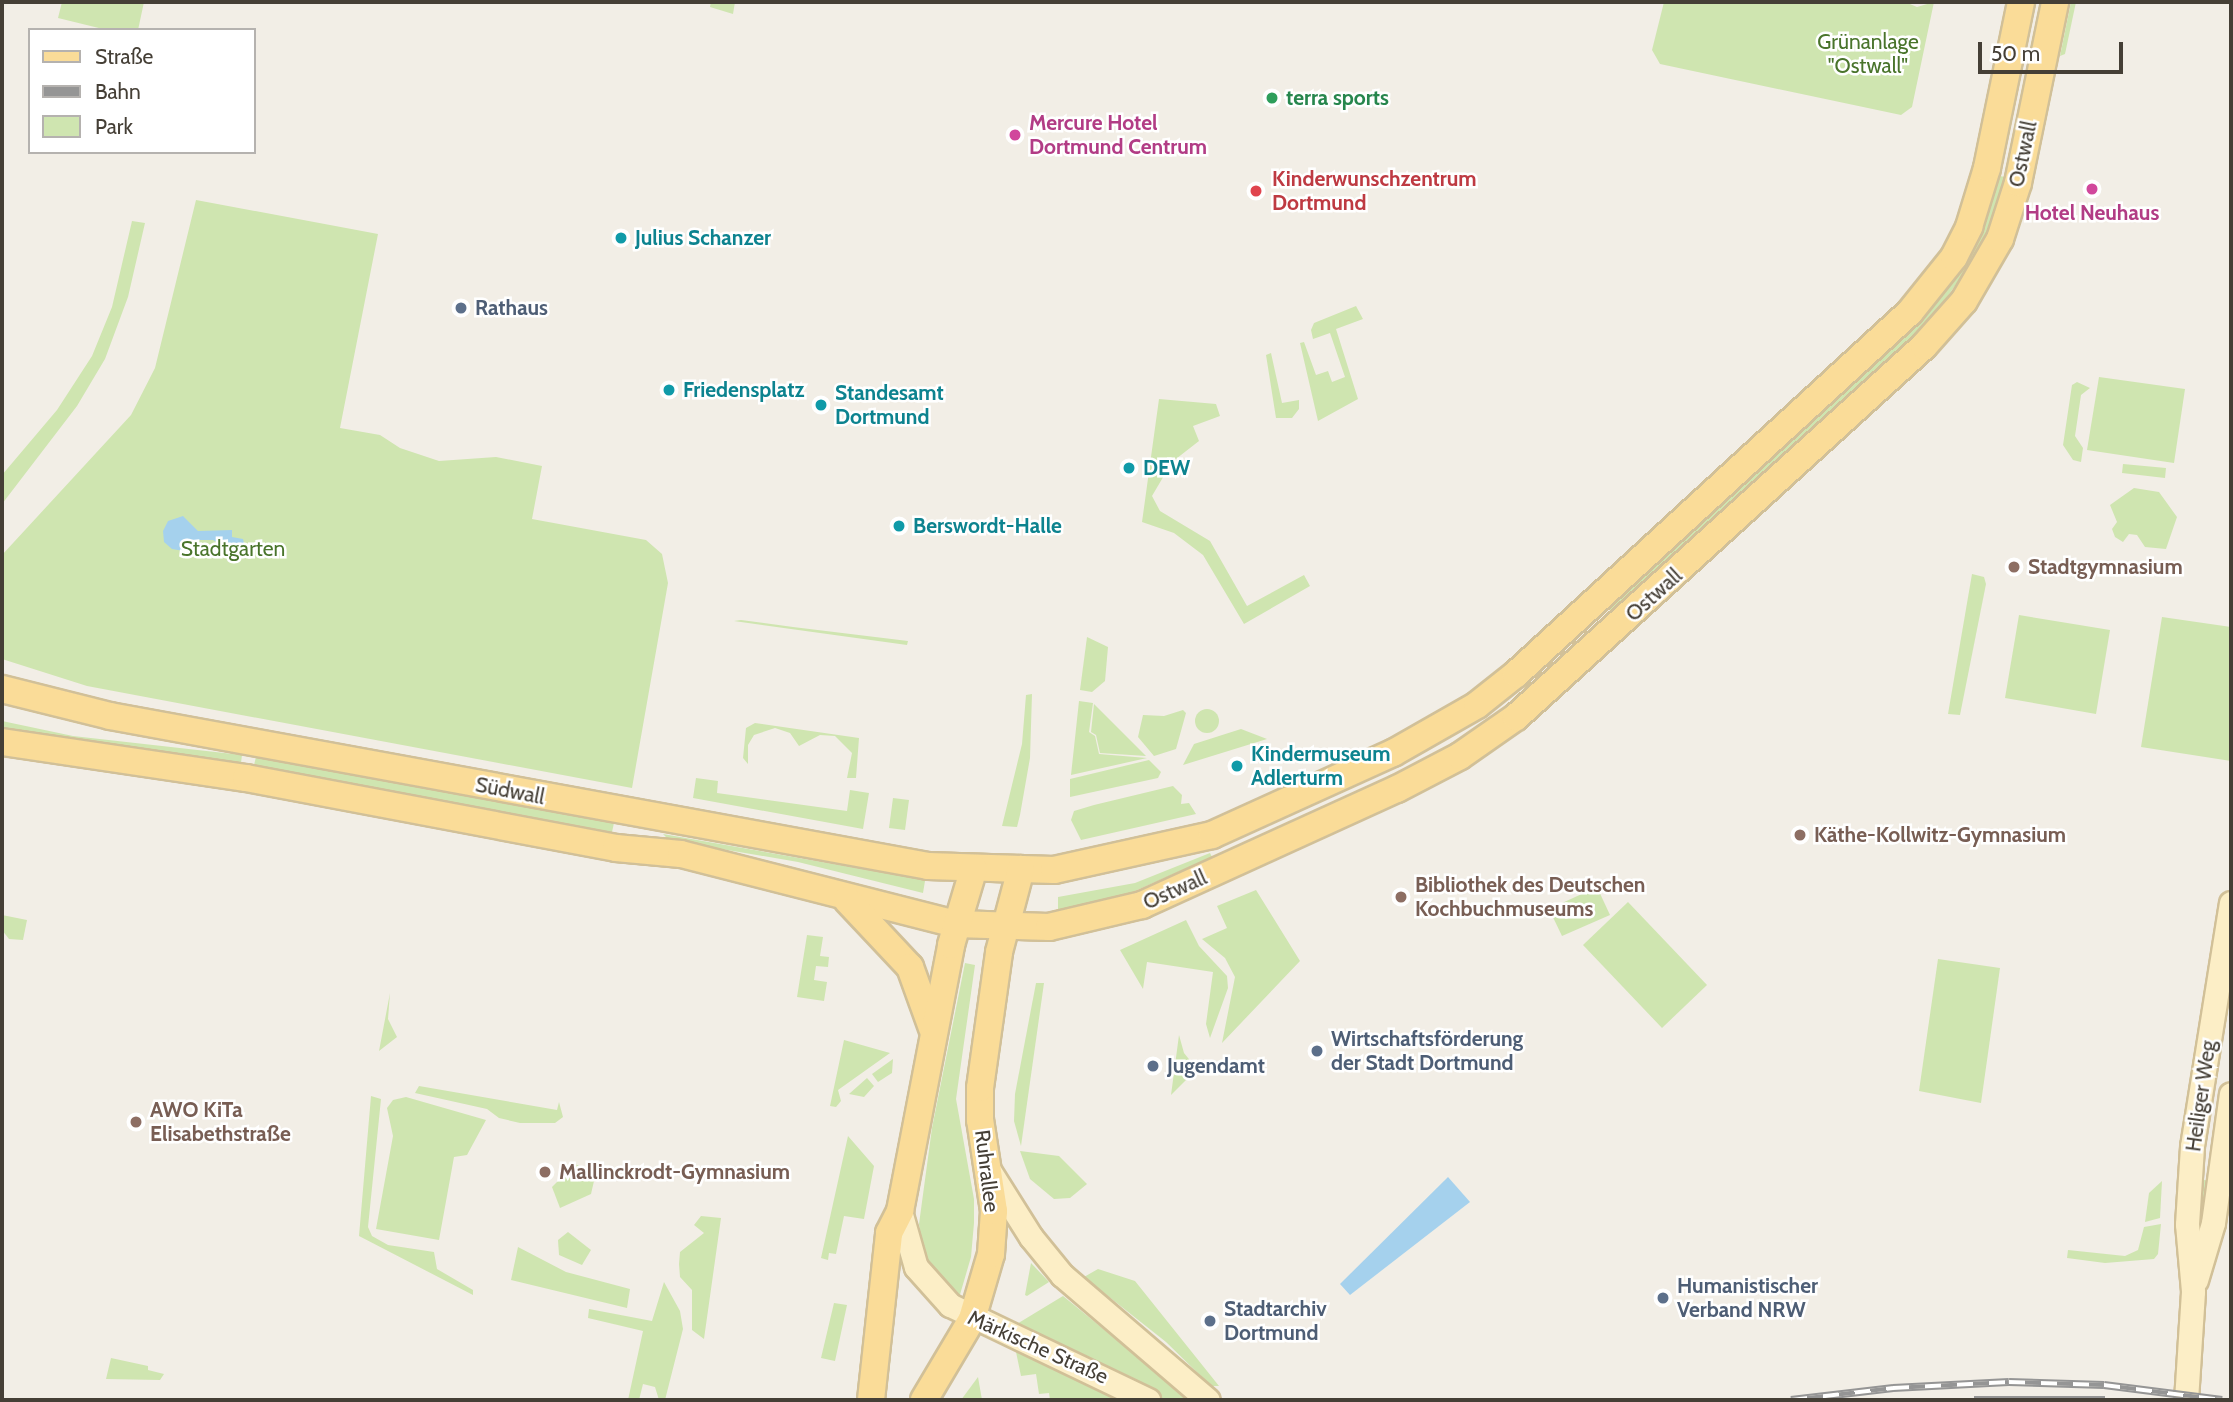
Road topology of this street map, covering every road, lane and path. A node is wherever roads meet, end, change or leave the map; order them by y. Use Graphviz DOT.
graph roads {
  1 [pos="2021,2"];
  2 [pos="2055,2"];
  3 [pos="2,689"];
  4 [pos="2,742"];
  5 [pos="974,868"];
  6 [pos="1021,869"];
  7 [pos="843,896"];
  8 [pos="2231,903"];
  9 [pos="956,924"];
  10 [pos="1005,928"];
  11 [pos="933,1030"];
  12 [pos="2231,1094"];
  13 [pos="987,1166"];
  14 [pos="900,1211"];
  15 [pos="2193,1291"];
  16 [pos="972,1319"];
  17 [pos="871,1400"];
  18 [pos="924,1400"];
  19 [pos="1148,1400"];
  20 [pos="1209,1400"];
  21 [pos="2186,1400"];
  1 -- 6 [label="main road, Ostwall"];
  2 -- 10 [label="main road, Ostwall"];
  3 -- 5 [label="main road, Südwall"];
  4 -- 7 [label="main road, Südwall"];
  5 -- 6 [label="main road, Südwall"];
  5 -- 9 [label="main road"];
  6 -- 10 [label="main road, Ruhrallee"];
  7 -- 9 [label="main road, Südwall"];
  7 -- 11 [label="main road"];
  8 -- 15 [label="main road, Heiliger Weg"];
  9 -- 10 [label="main road, Südwall"];
  9 -- 11 [label="main road"];
  10 -- 13 [label="main road, Ruhrallee"];
  11 -- 14 [label="main road"];
  12 -- 15 [label="main road, Heiliger Weg"];
  13 -- 16 [label="main road, Ruhrallee"];
  13 -- 20 [label="main road"];
  14 -- 16 [label="main road, Märkische Straße"];
  14 -- 17 [label="main road"];
  15 -- 21 [label="main road, Heiliger Weg"];
  16 -- 18 [label="main road, Ruhrallee"];
  16 -- 19 [label="main road, Märkische Straße"];
}
